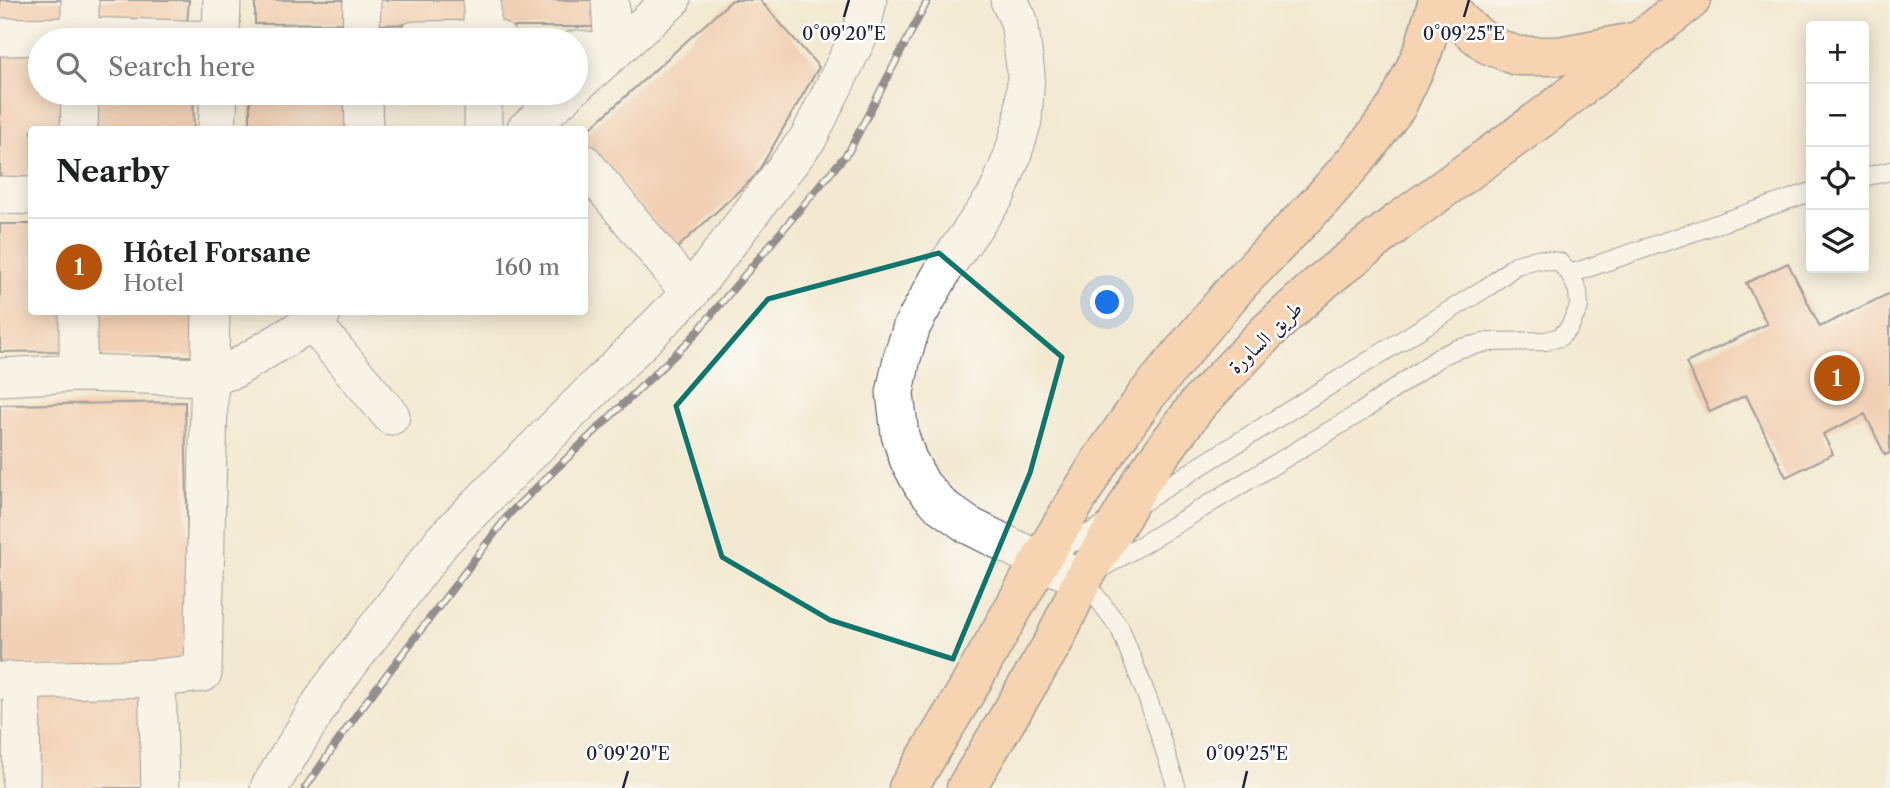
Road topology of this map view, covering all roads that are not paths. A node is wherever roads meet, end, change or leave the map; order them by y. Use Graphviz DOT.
graph roads {
  1 [pos="80,0"];
  2 [pos="222,0"];
  3 [pos="362,0"];
  4 [pos="482,0"];
  5 [pos="610,0"];
  6 [pos="672,0"];
  7 [pos="868,0"];
  8 [pos="1009,0"];
  9 [pos="1438,0"];
  10 [pos="1446,0"];
  11 [pos="1691,0"];
  12 [pos="80,28"];
  13 [pos="221,28"];
  14 [pos="361,28"];
  15 [pos="486,28"];
  16 [pos="0,37"];
  17 [pos="28,37"];
  18 [pos="1638,42"];
  19 [pos="588,50"];
  20 [pos="613,53"];
  21 [pos="588,75"];
  22 [pos="80,105"];
  23 [pos="218,105"];
  24 [pos="363,105"];
  25 [pos="483,105"];
  26 [pos="79,126"];
  27 [pos="217,126"];
  28 [pos="364,126"];
  29 [pos="483,126"];
  30 [pos="1890,171"];
  31 [pos="1869,176"];
  32 [pos="591,184"];
  33 [pos="1806,194"];
  34 [pos="0,195"];
  35 [pos="28,195"];
  36 [pos="1570,274"];
  37 [pos="690,293"];
  38 [pos="78,315"];
  39 [pos="211,315"];
  40 [pos="317,317"];
  41 [pos="78,373"];
  42 [pos="0,377"];
  43 [pos="209,377"];
  44 [pos="391,416"];
  45 [pos="1123,514"];
  46 [pos="1040,561"];
  47 [pos="1083,579"];
  48 [pos="157,678"];
  49 [pos="11,681"];
  50 [pos="21,788"];
  51 [pos="160,788"];
  52 [pos="269,788"];
  53 [pos="908,788"];
  54 [pos="966,788"];
  55 [pos="1177,788"];
  1 -- 12 [label="street"];
  2 -- 13 [label="street"];
  3 -- 14 [label="street"];
  4 -- 15 [label="street"];
  5 -- 20 [label="street"];
  6 -- 20 [label="street"];
  7 -- 37 [label="street"];
  8 -- 46 [label="street"];
  9 -- 46 [label="highway"];
  10 -- 18 [label="highway"];
  11 -- 18 [label="highway, طريق الساورة"];
  16 -- 17 [label="street"];
  18 -- 45 [label="highway, طريق الساورة"];
  19 -- 20 [label="street"];
  20 -- 21 [label="street"];
  22 -- 26 [label="street"];
  23 -- 27 [label="street"];
  24 -- 28 [label="street"];
  25 -- 29 [label="street"];
  30 -- 31 [label="lane"];
  32 -- 37 [label="street"];
  33 -- 36 [label="lane"];
  34 -- 35 [label="street"];
  36 -- 45 [label="lane"];
  36 -- 47 [label="lane"];
  37 -- 52 [label="street"];
  38 -- 41 [label="street"];
  39 -- 43 [label="street"];
  40 -- 43 [label="street"];
  40 -- 44 [label="street"];
  41 -- 42 [label="street"];
  41 -- 43 [label="street"];
  43 -- 48 [label="street"];
  45 -- 46 [label="lane"];
  45 -- 47 [label="highway, طريق الساورة"];
  46 -- 47 [label="street"];
  46 -- 53 [label="highway"];
  47 -- 54 [label="highway, طريق الساورة"];
  47 -- 55 [label="lane"];
  48 -- 49 [label="street"];
  48 -- 51 [label="street"];
  49 -- 50 [label="street"];
}
